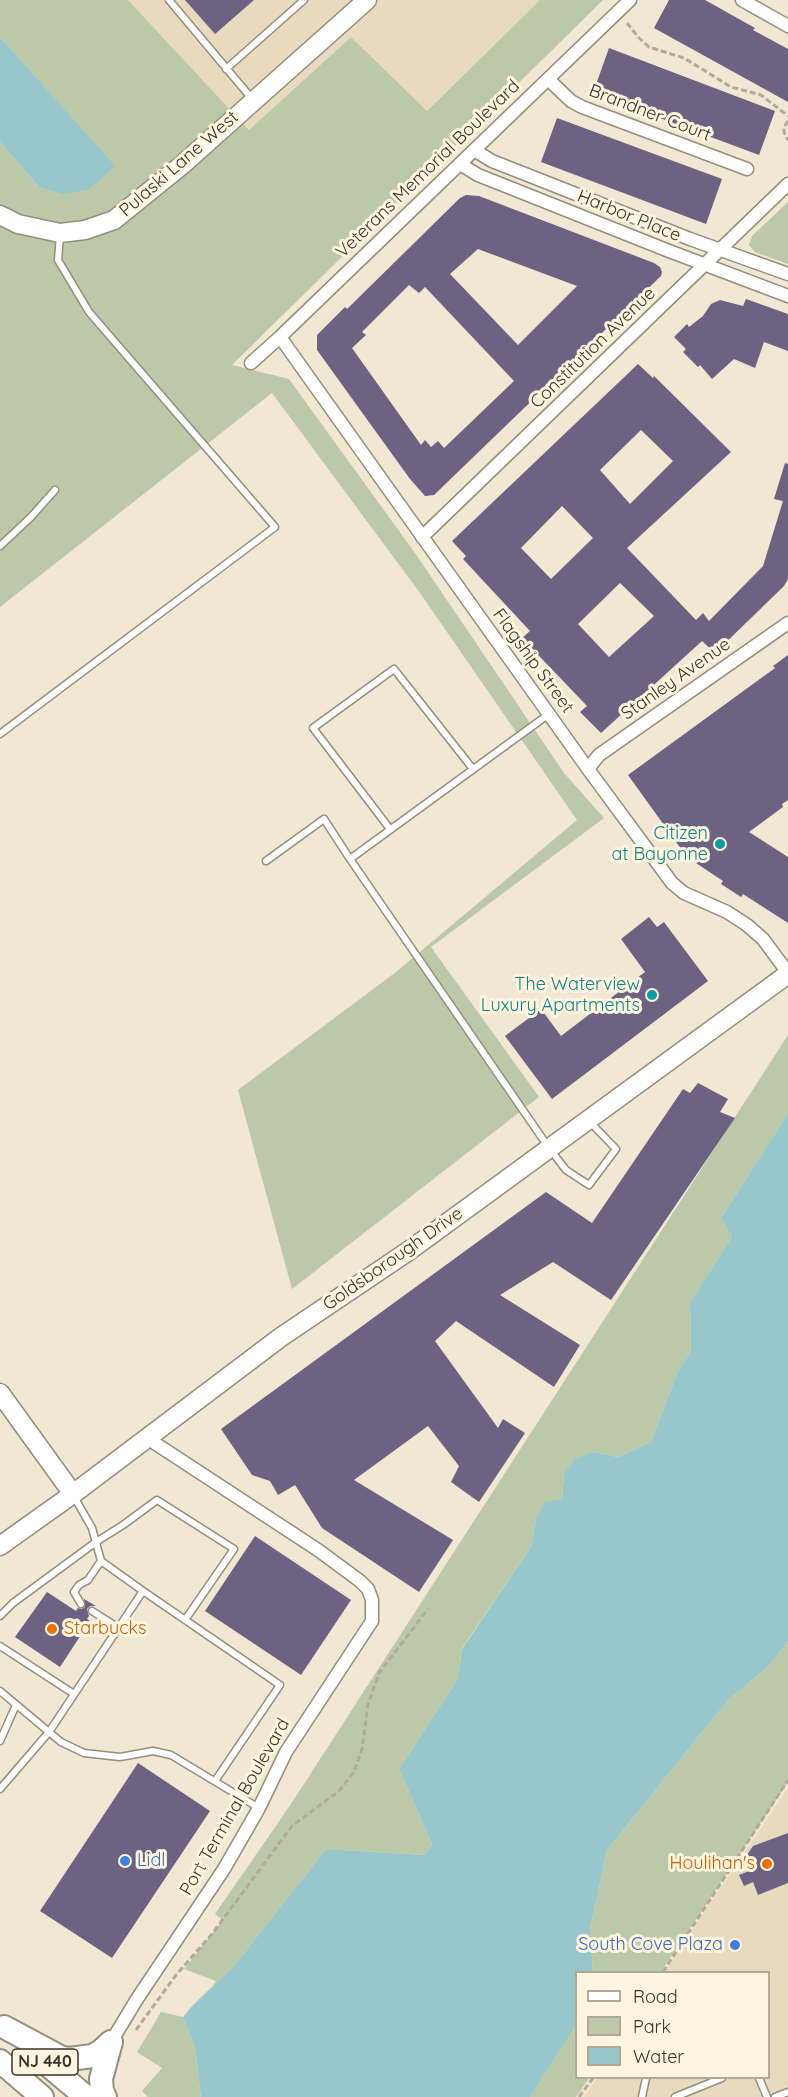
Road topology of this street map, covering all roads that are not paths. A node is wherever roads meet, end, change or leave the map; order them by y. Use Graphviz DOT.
graph roads {
  1 [pos="169,0"];
  2 [pos="304,0"];
  3 [pos="367,0"];
  4 [pos="630,0"];
  5 [pos="742,0"];
  6 [pos="788,26"];
  7 [pos="226,69"];
  8 [pos="548,80"];
  9 [pos="253,100"];
  10 [pos="474,150"];
  11 [pos="460,164"];
  12 [pos="747,169"];
  13 [pos="788,184"];
  14 [pos="0,215"];
  15 [pos="60,233"];
  16 [pos="720,250"];
  17 [pos="705,265"];
  18 [pos="788,274"];
  19 [pos="788,296"];
  20 [pos="280,337"];
  21 [pos="250,363"];
  22 [pos="55,490"];
  23 [pos="422,537"];
  24 [pos="0,546"];
  25 [pos="788,623"];
  26 [pos="549,714"];
  27 [pos="0,734"];
  28 [pos="473,769"];
  29 [pos="588,769"];
  30 [pos="390,829"];
  31 [pos="350,859"];
  32 [pos="266,861"];
  33 [pos="788,973"];
  34 [pos="588,1120"];
  35 [pos="549,1148"];
  36 [pos="0,1393"];
  37 [pos="147,1438"];
  38 [pos="73,1494"];
  39 [pos="96,1542"];
  40 [pos="0,1546"];
  41 [pos="101,1561"];
  42 [pos="143,1591"];
  43 [pos="81,1604"];
  44 [pos="92,1611"];
  45 [pos="0,1616"];
  46 [pos="185,1620"];
  47 [pos="119,1628"];
  48 [pos="0,1646"];
  49 [pos="0,1691"];
  50 [pos="74,1694"];
  51 [pos="16,1706"];
  52 [pos="49,1732"];
  53 [pos="0,1741"];
  54 [pos="215,1781"];
  55 [pos="0,1789"];
  56 [pos="259,1808"];
  57 [pos="2,2025"];
  58 [pos="111,2042"];
  59 [pos="6,2066"];
  60 [pos="646,2079"];
  61 [pos="720,2079"];
  62 [pos="759,2079"];
  63 [pos="788,2092"];
  64 [pos="26,2097"];
  65 [pos="42,2097"];
  66 [pos="86,2097"];
  67 [pos="105,2097"];
  68 [pos="642,2097"];
  69 [pos="675,2097"];
  70 [pos="767,2097"];
  71 [pos="775,2097"];
  1 -- 7 [label="lane"];
  2 -- 7 [label="lane"];
  3 -- 9 [label="street, Pulaski Lane West"];
  4 -- 8 [label="street, Veterans Memorial Boulevard"];
  5 -- 6 [label="street"];
  7 -- 9 [label="lane"];
  8 -- 10 [label="street, Veterans Memorial Boulevard"];
  8 -- 12 [label="street, Brandner Court"];
  9 -- 15 [label="street, Pulaski Lane West"];
  10 -- 11 [label="street, Veterans Memorial Boulevard"];
  10 -- 16 [label="street, Harbor Place"];
  11 -- 17 [label="street, Harbor Place"];
  11 -- 20 [label="street, Veterans Memorial Boulevard"];
  13 -- 16 [label="street, Constitution Avenue"];
  14 -- 15 [label="street, Pulaski Lane West"];
  15 -- 27 [label="lane"];
  16 -- 17 [label="street, Constitution Avenue"];
  16 -- 18 [label="street, Harbor Place"];
  17 -- 19 [label="street, Harbor Place"];
  17 -- 23 [label="street, Constitution Avenue"];
  20 -- 21 [label="street, Veterans Memorial Boulevard"];
  20 -- 23 [label="street, Flagship Street"];
  22 -- 24 [label="lane"];
  23 -- 26 [label="street, Flagship Street"];
  25 -- 29 [label="street, Stanley Avenue"];
  26 -- 28 [label="lane"];
  26 -- 29 [label="street, Flagship Street"];
  28 -- 30 [label="lane"];
  28 -- 30 [label="lane"];
  29 -- 33 [label="street, Flagship Street"];
  30 -- 31 [label="lane"];
  31 -- 32 [label="lane"];
  31 -- 35 [label="lane"];
  33 -- 34 [label="street, Goldsborough Drive"];
  34 -- 35 [label="street, Goldsborough Drive"];
  34 -- 35 [label="lane"];
  35 -- 37 [label="street, Goldsborough Drive"];
  36 -- 38 [label="street"];
  37 -- 38 [label="street, Goldsborough Drive"];
  37 -- 56 [label="street, Port Terminal Boulevard"];
  38 -- 39 [label="lane"];
  38 -- 40 [label="street, Goldsborough Drive"];
  39 -- 41 [label="lane"];
  39 -- 45 [label="lane"];
  39 -- 46 [label="lane"];
  41 -- 42 [label="lane"];
  41 -- 43 [label="lane"];
  42 -- 46 [label="lane"];
  42 -- 47 [label="lane"];
  44 -- 47 [label="lane"];
  46 -- 54 [label="lane"];
  47 -- 50 [label="lane"];
  48 -- 50 [label="lane"];
  49 -- 51 [label="lane"];
  50 -- 52 [label="lane"];
  51 -- 52 [label="lane"];
  51 -- 53 [label="lane"];
  52 -- 54 [label="lane"];
  52 -- 55 [label="lane"];
  54 -- 56 [label="lane"];
  56 -- 58 [label="street, Port Terminal Boulevard"];
  57 -- 58 [label="highway"];
  57 -- 66 [label="highway, NJ 440"];
  58 -- 67 [label="highway"];
  59 -- 64 [label="highway"];
  59 -- 65 [label="highway, NJ 440"];
  60 -- 68 [label="lane"];
  61 -- 69 [label="lane"];
  62 -- 70 [label="lane"];
  63 -- 71 [label="lane"];
}
